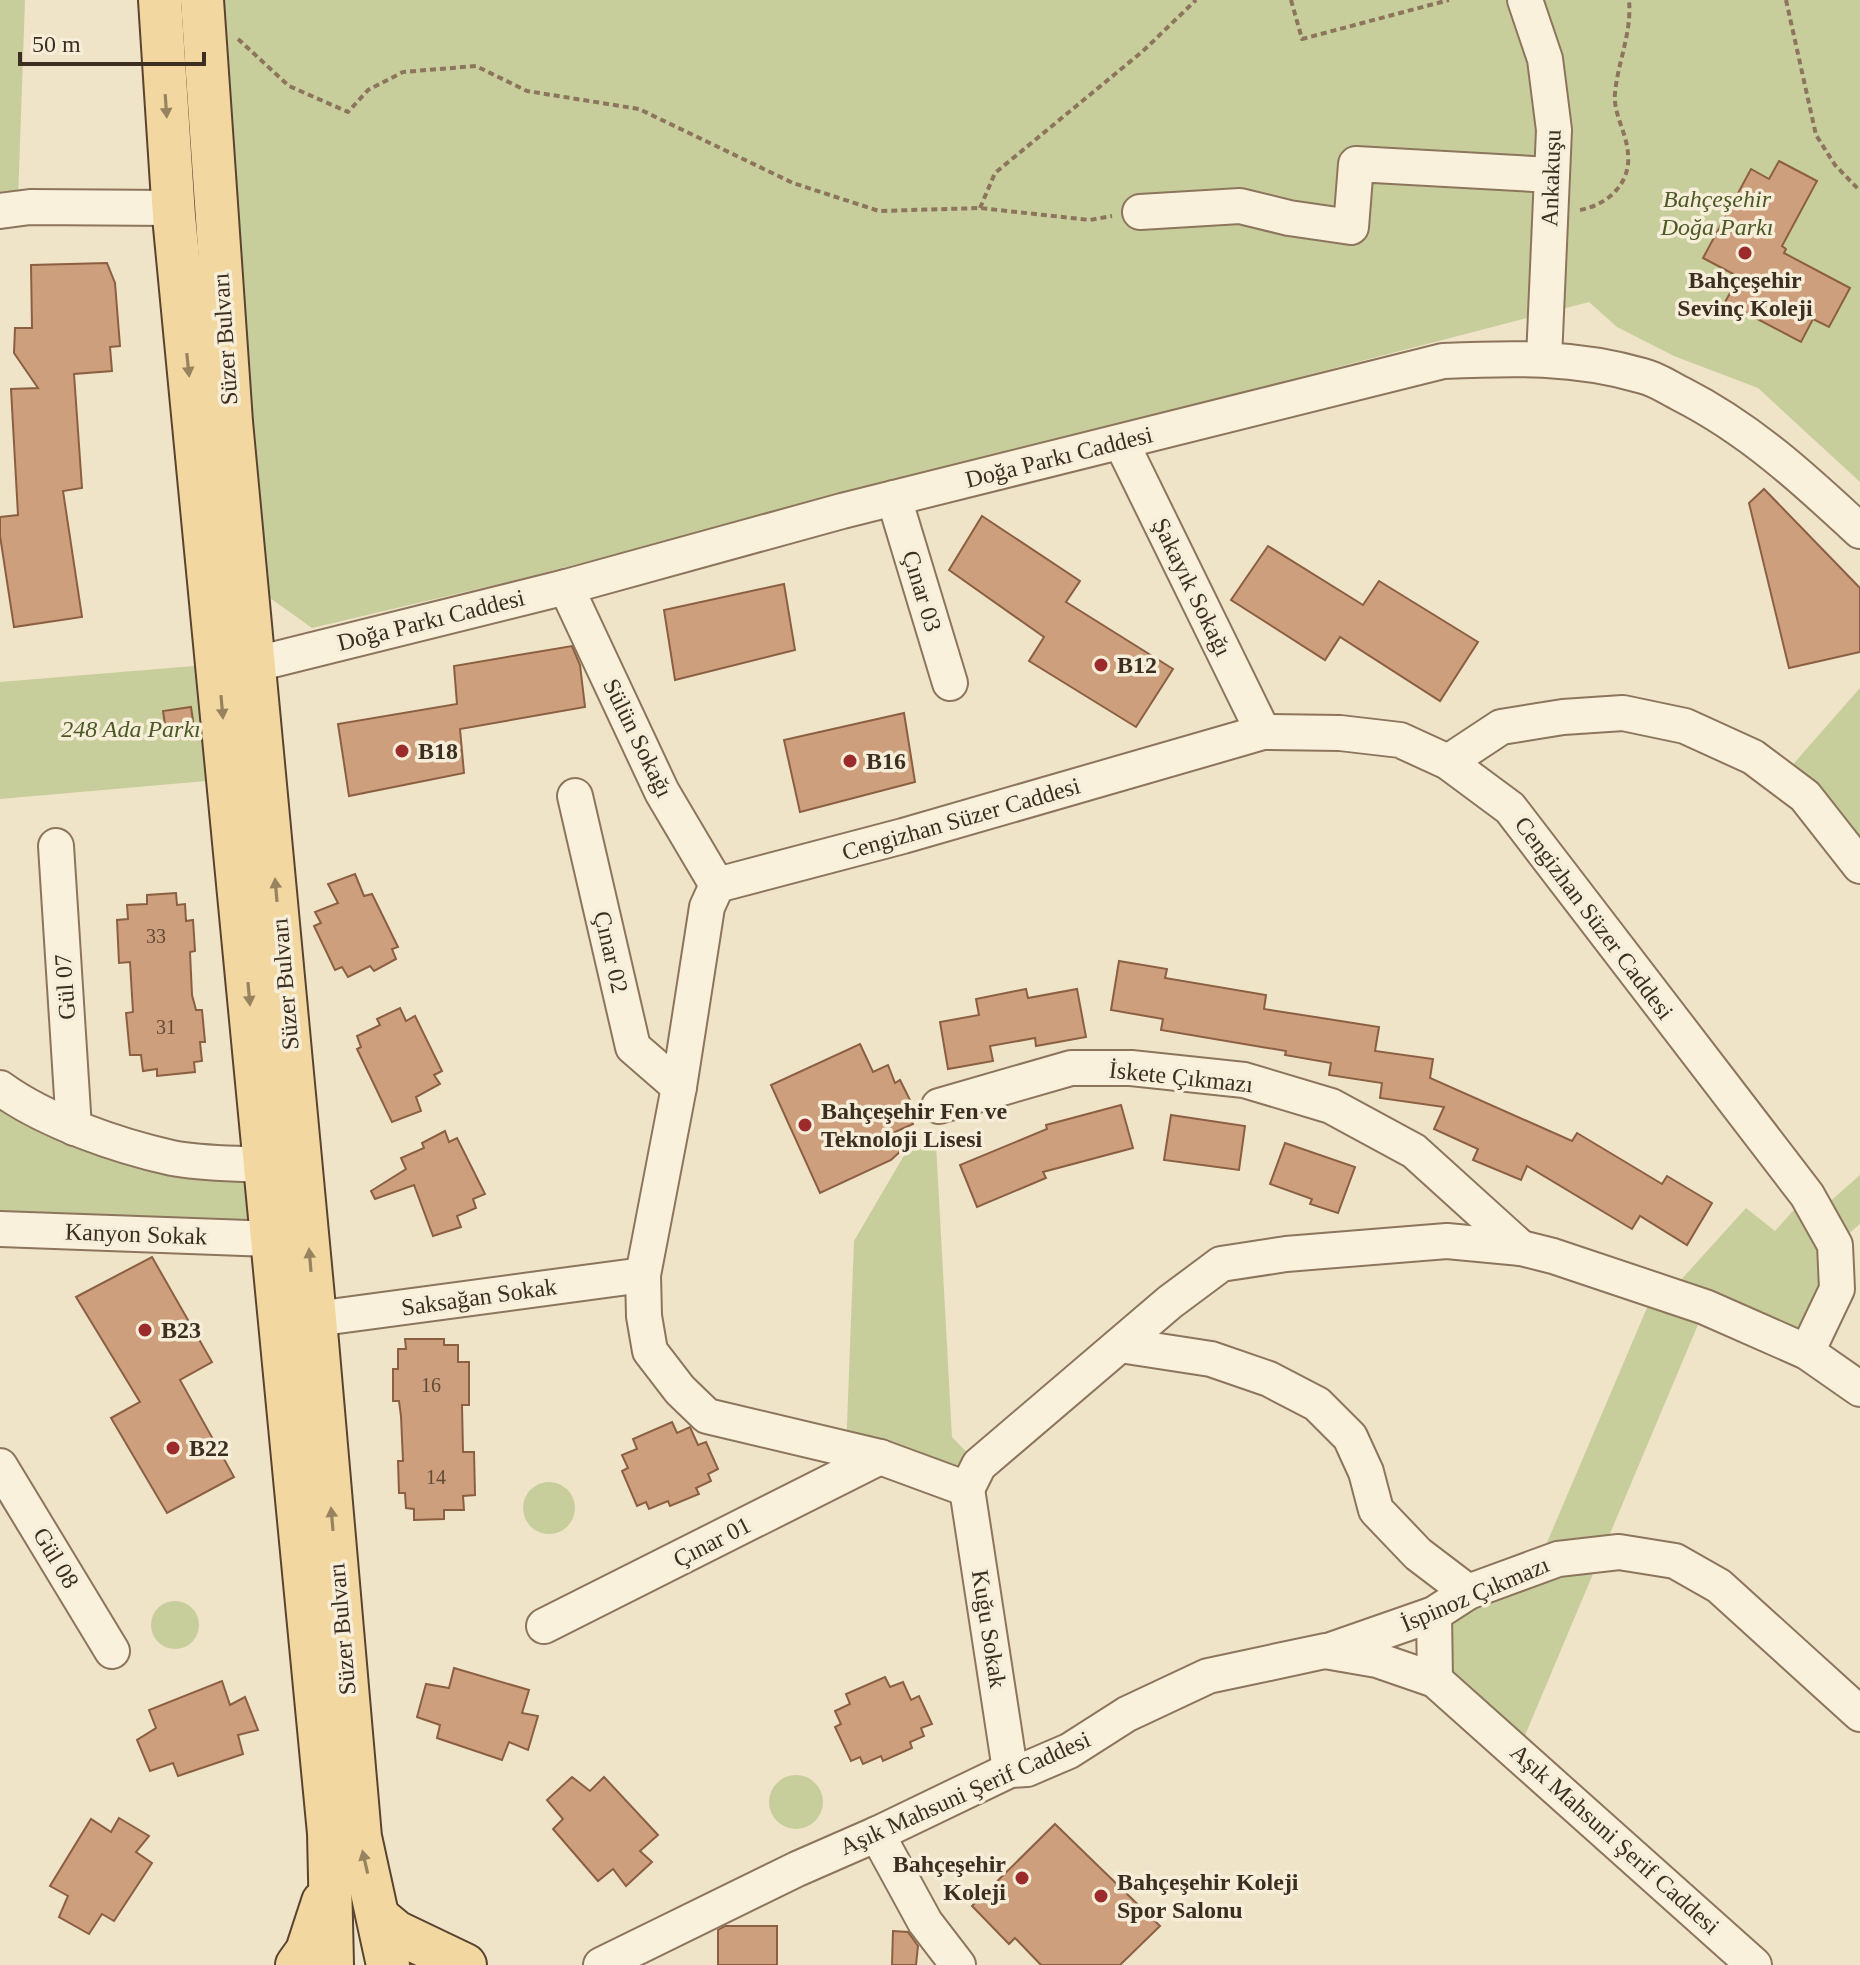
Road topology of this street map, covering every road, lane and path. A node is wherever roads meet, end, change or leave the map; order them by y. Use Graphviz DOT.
graph roads {
  1 [pos="1196,0"];
  2 [pos="1291,0"];
  3 [pos="1449,0"];
  4 [pos="1525,0"];
  5 [pos="1629,0"];
  6 [pos="1786,0"];
  7 [pos="188,1"];
  8 [pos="1552,175"];
  9 [pos="1860,191"];
  10 [pos="173,208"];
  11 [pos="980,208"];
  12 [pos="0,211"];
  13 [pos="1140,212"];
  14 [pos="1550,216"];
  15 [pos="1544,359"];
  16 [pos="1121,442"];
  17 [pos="894,498"];
  18 [pos="1860,531"];
  19 [pos="566,587"];
  20 [pos="237,664"];
  21 [pos="950,683"];
  22 [pos="1263,732"];
  23 [pos="1448,762"];
  24 [pos="575,796"];
  25 [pos="56,846"];
  26 [pos="1860,866"];
  27 [pos="717,885"];
  28 [pos="679,1087"];
  29 [pos="0,1088"];
  30 [pos="939,1106"];
  31 [pos="74,1128"];
  32 [pos="265,1165"];
  33 [pos="0,1229"];
  34 [pos="273,1239"];
  35 [pos="1521,1248"];
  36 [pos="643,1275"];
  37 [pos="315,1319"];
  38 [pos="1120,1345"];
  39 [pos="1807,1352"];
  40 [pos="1860,1389"];
  41 [pos="880,1457"];
  42 [pos="0,1466"];
  43 [pos="967,1489"];
  44 [pos="1468,1592"];
  45 [pos="1434,1614"];
  46 [pos="544,1626"];
  47 [pos="112,1651"];
  48 [pos="1325,1651"];
  49 [pos="1435,1680"];
  50 [pos="1860,1714"];
  51 [pos="1010,1770"];
  52 [pos="877,1834"];
  53 [pos="329,1886"];
  54 [pos="378,1917"];
  55 [pos="665,1952"];
  56 [pos="297,1965"];
  57 [pos="332,1965"];
  58 [pos="388,1965"];
  59 [pos="465,1965"];
  60 [pos="601,1965"];
  61 [pos="958,1965"];
  62 [pos="1754,1965"];
  1 -- 11 [label="path"];
  2 -- 3 [label="path"];
  4 -- 8 [label="street, Ankakuşu"];
  5 -- 14 [label="path"];
  6 -- 9 [label="path"];
  7 -- 10 [label="main road, Süzer Bulvarı, one-way"];
  7 -- 11 [label="path"];
  7 -- 20 [label="main road, Süzer Bulvarı"];
  8 -- 13 [label="street"];
  8 -- 14 [label="street, Ankakuşu"];
  10 -- 12 [label="street"];
  10 -- 20 [label="main road, Süzer Bulvarı, one-way"];
  11 -- 13 [label="path"];
  14 -- 15 [label="street, Ankakuşu"];
  15 -- 16 [label="street, Doğa Parkı Caddesi"];
  15 -- 18 [label="street, Doğa Parkı Caddesi"];
  16 -- 17 [label="street, Doğa Parkı Caddesi"];
  16 -- 22 [label="street, Şakayık Sokağı"];
  17 -- 19 [label="street, Doğa Parkı Caddesi"];
  17 -- 21 [label="street, Çınar 03"];
  19 -- 20 [label="street, Doğa Parkı Caddesi"];
  19 -- 27 [label="street, Sülün Sokağı"];
  20 -- 32 [label="main road, Süzer Bulvarı, one-way"];
  37 -- 20 [label="main road, Süzer Bulvarı, one-way"];
  22 -- 23 [label="street, Cengizhan Süzer Caddesi"];
  22 -- 27 [label="street, Cengizhan Süzer Caddesi"];
  23 -- 26 [label="street"];
  23 -- 39 [label="street, Cengizhan Süzer Caddesi"];
  24 -- 28 [label="street, Çınar 02"];
  25 -- 31 [label="street, Gül 07"];
  27 -- 28 [label="street"];
  28 -- 36 [label="street"];
  29 -- 31 [label="street"];
  30 -- 35 [label="street, İskete Çıkmazı"];
  31 -- 32 [label="street"];
  32 -- 34 [label="main road, Süzer Bulvarı"];
  33 -- 34 [label="street, Kanyon Sokak"];
  34 -- 53 [label="main road, Süzer Bulvarı"];
  35 -- 38 [label="street"];
  35 -- 39 [label="street"];
  36 -- 37 [label="street, Saksağan Sokak"];
  36 -- 41 [label="street"];
  54 -- 37 [label="main road, Süzer Bulvarı, one-way"];
  38 -- 43 [label="street"];
  38 -- 44 [label="street"];
  39 -- 40 [label="street"];
  41 -- 43 [label="street"];
  41 -- 46 [label="street, Çınar 01"];
  42 -- 47 [label="street, Gül 08"];
  43 -- 51 [label="street, Kuğu Sokak"];
  44 -- 45 [label="street, İspinoz Çıkmazı"];
  44 -- 50 [label="street, İspinoz Çıkmazı"];
  45 -- 48 [label="street, İspinoz Çıkmazı"];
  45 -- 49 [label="street"];
  48 -- 49 [label="street, Aşık Mahsuni Şerif Caddesi"];
  48 -- 51 [label="street, Aşık Mahsuni Şerif Caddesi"];
  49 -- 62 [label="street, Aşık Mahsuni Şerif Caddesi"];
  51 -- 52 [label="street, Aşık Mahsuni Şerif Caddesi"];
  52 -- 55 [label="street, Aşık Mahsuni Şerif Caddesi"];
  52 -- 61 [label="street"];
  53 -- 56 [label="main road"];
  53 -- 57 [label="main road, Süzer Bulvarı"];
  54 -- 58 [label="main road, Süzer Bulvarı"];
  54 -- 59 [label="main road"];
  55 -- 60 [label="street, Aşık Mahsuni Şerif Caddesi"];
}
